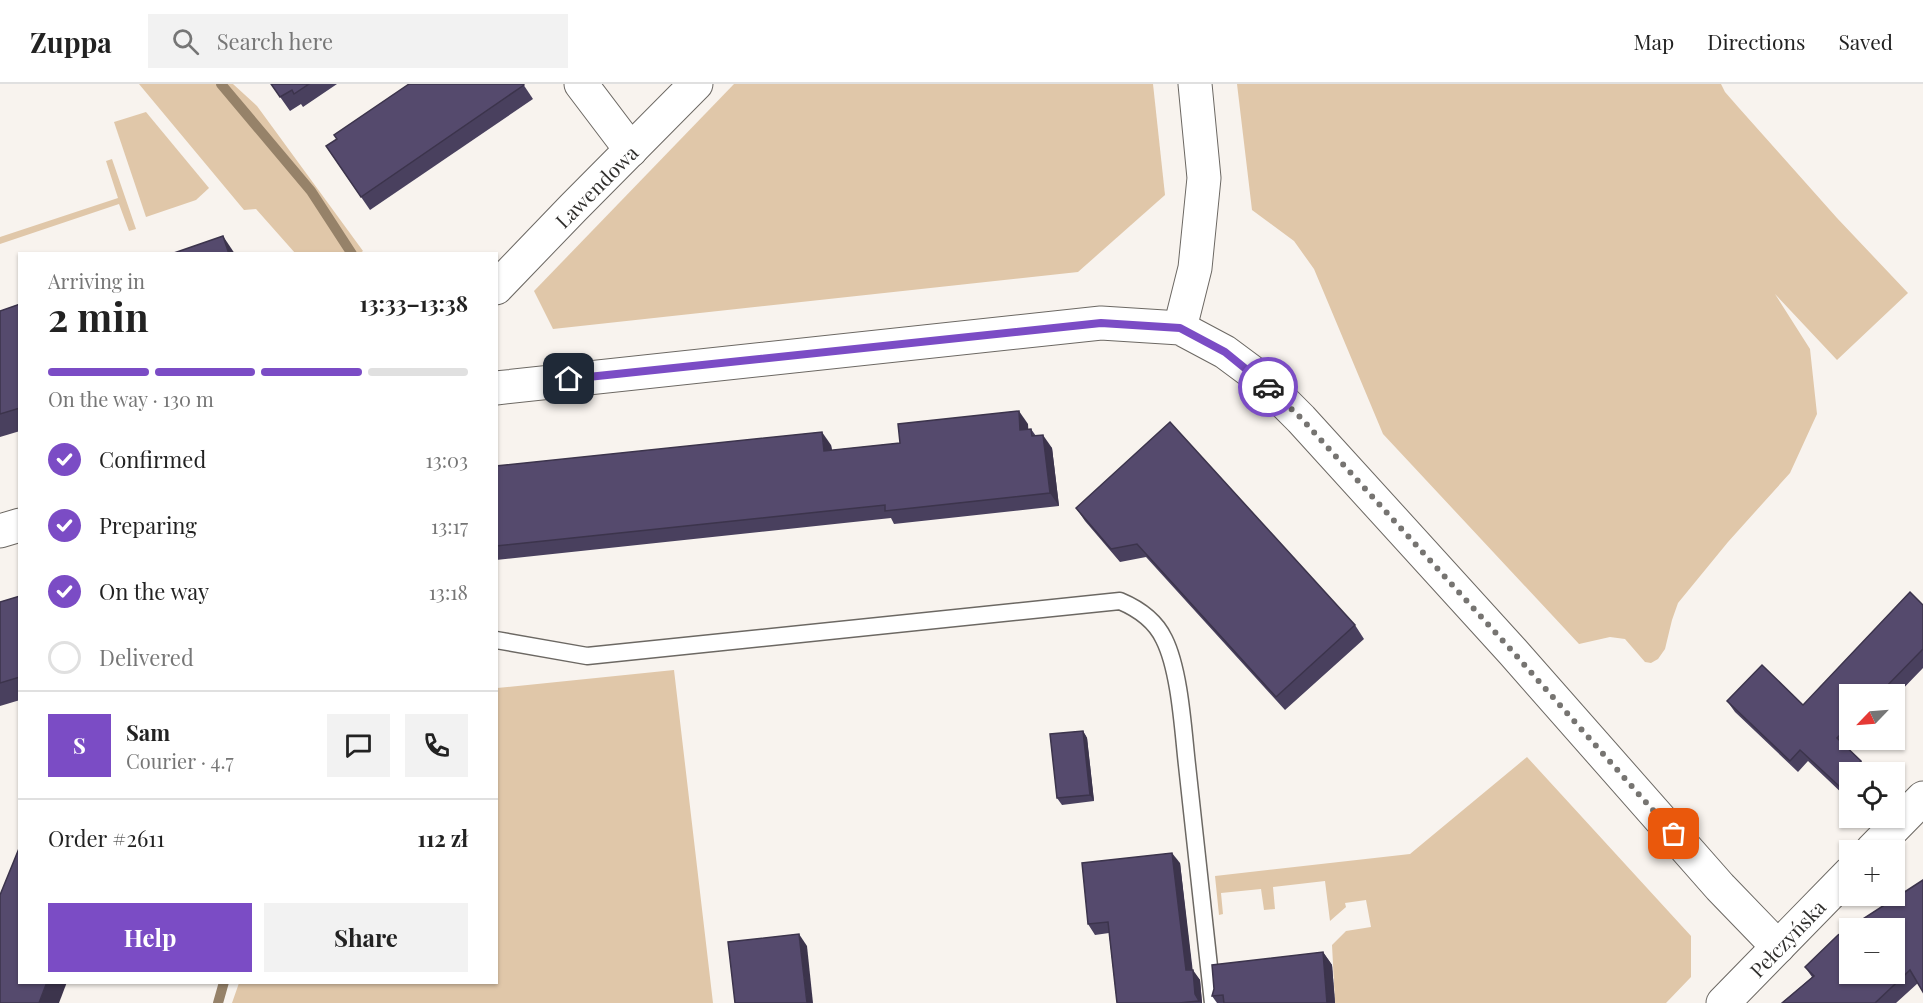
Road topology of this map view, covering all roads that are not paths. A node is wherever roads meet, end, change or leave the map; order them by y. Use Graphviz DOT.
graph roads {
  1 [pos="581,84"];
  2 [pos="696,84"];
  3 [pos="1195,84"];
  4 [pos="631,150"];
  5 [pos="498,286"];
  6 [pos="1180,328"];
  7 [pos="498,388"];
  8 [pos="18,526"];
  9 [pos="0,531"];
  10 [pos="498,640"];
  11 [pos="1923,798"];
  12 [pos="1882,840"];
  13 [pos="1839,884"];
  14 [pos="1778,947"];
  15 [pos="1213,1003"];
  16 [pos="1723,1003"];
  1 -- 4 [label="street"];
  2 -- 4 [label="street, Lawendowa"];
  3 -- 6 [label="street"];
  4 -- 5 [label="street, Lawendowa"];
  6 -- 7 [label="street"];
  6 -- 14 [label="street"];
  8 -- 9 [label="street"];
  10 -- 15 [label="lane"];
  11 -- 12 [label="street"];
  13 -- 14 [label="street, Pełczyńska"];
  14 -- 16 [label="street, Pełczyńska"];
}
